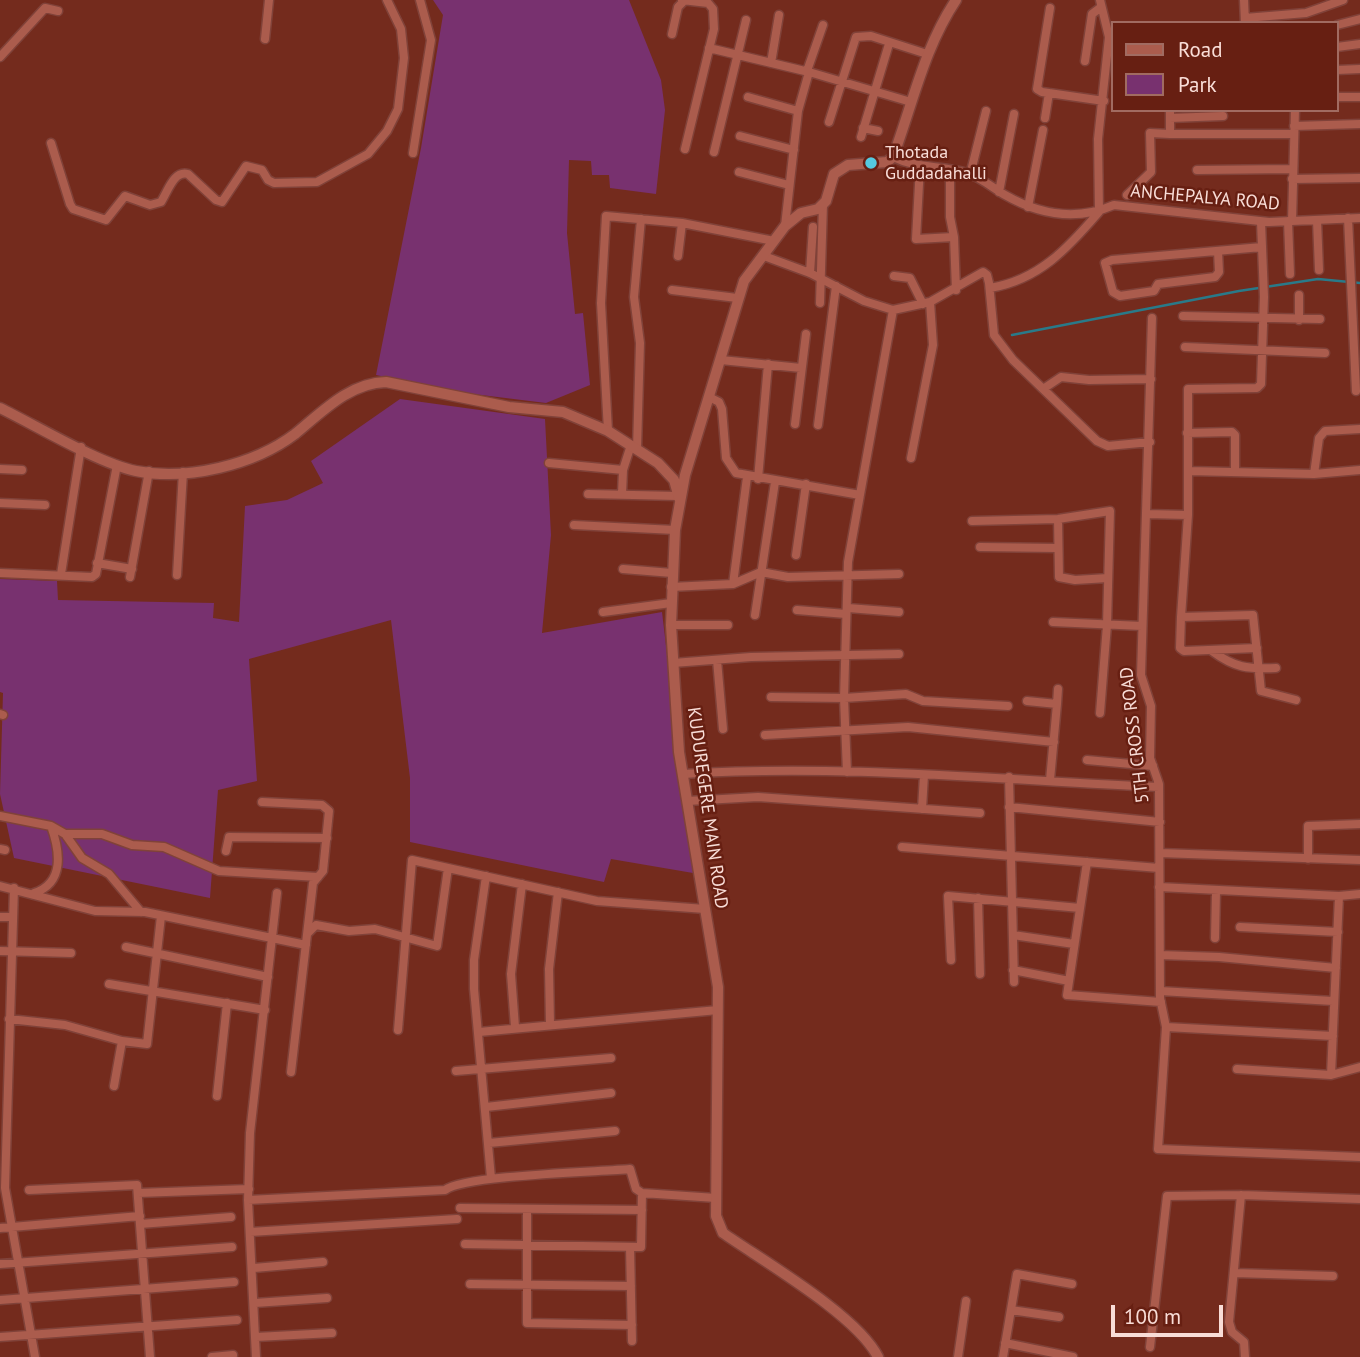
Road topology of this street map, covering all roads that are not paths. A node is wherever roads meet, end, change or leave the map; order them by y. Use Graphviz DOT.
graph roads {
  1 [pos="269,0"];
  2 [pos="387,0"];
  3 [pos="420,0"];
  4 [pos="684,0"];
  5 [pos="956,0"];
  6 [pos="1244,0"];
  7 [pos="1343,0"];
  8 [pos="1100,4"];
  9 [pos="1050,8"];
  10 [pos="58,11"];
  11 [pos="779,15"];
  12 [pos="1360,19"];
  13 [pos="746,20"];
  14 [pos="1245,20"];
  15 [pos="1339,24"];
  16 [pos="823,25"];
  17 [pos="672,34"];
  18 [pos="265,39"];
  19 [pos="889,44"];
  20 [pos="1360,44"];
  21 [pos="1339,47"];
  22 [pos="709,48"];
  23 [pos="738,54"];
  24 [pos="927,54"];
  25 [pos="0,57"];
  26 [pos="1084,61"];
  27 [pos="771,62"];
  28 [pos="1360,68"];
  29 [pos="808,71"];
  30 [pos="1339,71"];
  31 [pos="841,81"];
  32 [pos="874,91"];
  33 [pos="1049,93"];
  34 [pos="748,97"];
  35 [pos="1339,97"];
  36 [pos="1360,97"];
  37 [pos="1104,101"];
  38 [pos="911,102"];
  39 [pos="798,111"];
  40 [pos="986,111"];
  41 [pos="1295,112"];
  42 [pos="1014,114"];
  43 [pos="1170,114"];
  44 [pos="1223,116"];
  45 [pos="1045,118"];
  46 [pos="830,122"];
  47 [pos="1360,124"];
  48 [pos="1043,130"];
  49 [pos="1293,130"];
  50 [pos="878,131"];
  51 [pos="1170,134"];
  52 [pos="740,136"];
  53 [pos="51,143"];
  54 [pos="685,149"];
  55 [pos="794,150"];
  56 [pos="714,152"];
  57 [pos="413,153"];
  58 [pos="893,157"];
  59 [pos="920,166"];
  60 [pos="1292,169"];
  61 [pos="950,170"];
  62 [pos="1197,170"];
  63 [pos="739,172"];
  64 [pos="971,174"];
  65 [pos="1360,178"];
  66 [pos="1292,179"];
  67 [pos="789,185"];
  68 [pos="999,192"];
  69 [pos="1127,195"];
  70 [pos="823,204"];
  71 [pos="1028,207"];
  72 [pos="1099,212"];
  73 [pos="1348,218"];
  74 [pos="1360,218"];
  75 [pos="641,219"];
  76 [pos="1317,220"];
  77 [pos="1290,221"];
  78 [pos="1261,222"];
  79 [pos="682,223"];
  80 [pos="785,226"];
  81 [pos="813,227"];
  82 [pos="954,237"];
  83 [pos="774,241"];
  84 [pos="1262,247"];
  85 [pos="1218,251"];
  86 [pos="764,256"];
  87 [pos="678,257"];
  88 [pos="1319,270"];
  89 [pos="810,273"];
  90 [pos="1290,274"];
  91 [pos="894,276"];
  92 [pos="823,281"];
  93 [pos="836,286"];
  94 [pos="990,288"];
  95 [pos="672,290"];
  96 [pos="956,290"];
  97 [pos="1298,295"];
  98 [pos="737,298"];
  99 [pos="820,303"];
  100 [pos="927,303"];
  101 [pos="893,310"];
  102 [pos="1183,316"];
  103 [pos="1152,318"];
  104 [pos="1264,319"];
  105 [pos="1299,320"];
  106 [pos="1320,320"];
  107 [pos="806,334"];
  108 [pos="1185,348"];
  109 [pos="1262,350"];
  110 [pos="1325,354"];
  111 [pos="721,360"];
  112 [pos="768,364"];
  113 [pos="801,368"];
  114 [pos="1151,379"];
  115 [pos="1043,389"];
  116 [pos="1356,391"];
  117 [pos="709,397"];
  118 [pos="0,408"];
  119 [pos="795,424"];
  120 [pos="818,425"];
  121 [pos="1360,429"];
  122 [pos="608,431"];
  123 [pos="1187,433"];
  124 [pos="1150,442"];
  125 [pos="81,447"];
  126 [pos="634,447"];
  127 [pos="911,458"];
  128 [pos="549,463"];
  129 [pos="117,465"];
  130 [pos="0,469"];
  131 [pos="22,470"];
  132 [pos="623,470"];
  133 [pos="1360,470"];
  134 [pos="149,471"];
  135 [pos="1189,471"];
  136 [pos="183,472"];
  137 [pos="1235,472"];
  138 [pos="1314,474"];
  139 [pos="747,477"];
  140 [pos="758,479"];
  141 [pos="775,482"];
  142 [pos="806,484"];
  143 [pos="588,494"];
  144 [pos="622,494"];
  145 [pos="860,495"];
  146 [pos="679,499"];
  147 [pos="0,503"];
  148 [pos="45,505"];
  149 [pos="1147,514"];
  150 [pos="1188,514"];
  151 [pos="1058,519"];
  152 [pos="972,520"];
  153 [pos="574,525"];
  154 [pos="675,530"];
  155 [pos="980,547"];
  156 [pos="1057,548"];
  157 [pos="796,555"];
  158 [pos="97,563"];
  159 [pos="622,569"];
  160 [pos="761,572"];
  161 [pos="0,573"];
  162 [pos="672,573"];
  163 [pos="61,574"];
  164 [pos="899,574"];
  165 [pos="177,576"];
  166 [pos="847,577"];
  167 [pos="1108,578"];
  168 [pos="733,584"];
  169 [pos="671,587"];
  170 [pos="671,603"];
  171 [pos="797,610"];
  172 [pos="847,611"];
  173 [pos="603,612"];
  174 [pos="899,612"];
  175 [pos="755,615"];
  176 [pos="1181,617"];
  177 [pos="1053,622"];
  178 [pos="671,625"];
  179 [pos="728,625"];
  180 [pos="1107,625"];
  181 [pos="1142,626"];
  182 [pos="1257,648"];
  183 [pos="1212,650"];
  184 [pos="899,654"];
  185 [pos="847,655"];
  186 [pos="717,660"];
  187 [pos="673,663"];
  188 [pos="1276,668"];
  189 [pos="1259,669"];
  190 [pos="1058,689"];
  191 [pos="771,698"];
  192 [pos="844,698"];
  193 [pos="1296,700"];
  194 [pos="1027,701"];
  195 [pos="1057,704"];
  196 [pos="1007,706"];
  197 [pos="1100,713"];
  198 [pos="723,729"];
  199 [pos="846,732"];
  200 [pos="765,735"];
  201 [pos="1054,742"];
  202 [pos="1087,760"];
  203 [pos="1153,766"];
  204 [pos="846,772"];
  205 [pos="683,774"];
  206 [pos="924,775"];
  207 [pos="1009,777"];
  208 [pos="1050,780"];
  209 [pos="1160,787"];
  210 [pos="687,801"];
  211 [pos="262,802"];
  212 [pos="1009,807"];
  213 [pos="922,809"];
  214 [pos="980,813"];
  215 [pos="0,816"];
  216 [pos="1160,822"];
  217 [pos="1360,824"];
  218 [pos="51,826"];
  219 [pos="65,834"];
  220 [pos="327,838"];
  221 [pos="902,847"];
  222 [pos="226,852"];
  223 [pos="1160,853"];
  224 [pos="1011,857"];
  225 [pos="1308,859"];
  226 [pos="1360,860"];
  227 [pos="1087,862"];
  228 [pos="1159,867"];
  229 [pos="448,868"];
  230 [pos="486,876"];
  231 [pos="318,877"];
  232 [pos="522,884"];
  233 [pos="0,886"];
  234 [pos="1159,887"];
  235 [pos="14,888"];
  236 [pos="558,892"];
  237 [pos="1216,892"];
  238 [pos="34,893"];
  239 [pos="277,893"];
  240 [pos="1360,894"];
  241 [pos="1339,896"];
  242 [pos="978,898"];
  243 [pos="1011,900"];
  244 [pos="1080,908"];
  245 [pos="705,909"];
  246 [pos="141,912"];
  247 [pos="0,916"];
  248 [pos="161,916"];
  249 [pos="13,917"];
  250 [pos="1240,927"];
  251 [pos="1338,932"];
  252 [pos="308,933"];
  253 [pos="1013,934"];
  254 [pos="406,936"];
  255 [pos="1215,938"];
  256 [pos="272,939"];
  257 [pos="1074,944"];
  258 [pos="306,945"];
  259 [pos="126,947"];
  260 [pos="0,951"];
  261 [pos="12,952"];
  262 [pos="71,953"];
  263 [pos="158,954"];
  264 [pos="1160,955"];
  265 [pos="951,960"];
  266 [pos="1336,968"];
  267 [pos="1013,970"];
  268 [pos="980,974"];
  269 [pos="268,976"];
  270 [pos="1069,981"];
  271 [pos="1014,982"];
  272 [pos="109,984"];
  273 [pos="155,990"];
  274 [pos="1160,991"];
  275 [pos="1333,1001"];
  276 [pos="1161,1002"];
  277 [pos="227,1003"];
  278 [pos="265,1010"];
  279 [pos="718,1010"];
  280 [pos="6,1020"];
  281 [pos="550,1024"];
  282 [pos="515,1027"];
  283 [pos="1166,1027"];
  284 [pos="398,1030"];
  285 [pos="479,1032"];
  286 [pos="1332,1036"];
  287 [pos="122,1041"];
  288 [pos="611,1058"];
  289 [pos="1360,1067"];
  290 [pos="482,1069"];
  291 [pos="1237,1069"];
  292 [pos="456,1071"];
  293 [pos="291,1072"];
  294 [pos="1331,1075"];
  295 [pos="114,1086"];
  296 [pos="611,1093"];
  297 [pos="217,1096"];
  298 [pos="486,1107"];
  299 [pos="615,1131"];
  300 [pos="489,1143"];
  301 [pos="1360,1157"];
  302 [pos="491,1178"];
  303 [pos="249,1189"];
  304 [pos="29,1190"];
  305 [pos="138,1193"];
  306 [pos="642,1193"];
  307 [pos="1241,1195"];
  308 [pos="716,1198"];
  309 [pos="1360,1199"];
  310 [pos="248,1200"];
  311 [pos="460,1208"];
  312 [pos="527,1210"];
  313 [pos="642,1210"];
  314 [pos="231,1217"];
  315 [pos="457,1219"];
  316 [pos="140,1220"];
  317 [pos="11,1226"];
  318 [pos="0,1228"];
  319 [pos="250,1232"];
  320 [pos="465,1244"];
  321 [pos="527,1245"];
  322 [pos="232,1247"];
  323 [pos="630,1247"];
  324 [pos="142,1254"];
  325 [pos="323,1262"];
  326 [pos="17,1263"];
  327 [pos="0,1264"];
  328 [pos="254,1268"];
  329 [pos="1235,1273"];
  330 [pos="1333,1276"];
  331 [pos="234,1282"];
  332 [pos="470,1284"];
  333 [pos="1072,1284"];
  334 [pos="527,1285"];
  335 [pos="631,1286"];
  336 [pos="146,1289"];
  337 [pos="24,1298"];
  338 [pos="327,1298"];
  339 [pos="0,1300"];
  340 [pos="966,1301"];
  341 [pos="255,1303"];
  342 [pos="1011,1310"];
  343 [pos="1059,1317"];
  344 [pos="237,1320"];
  345 [pos="632,1325"];
  346 [pos="148,1326"];
  347 [pos="332,1333"];
  348 [pos="31,1334"];
  349 [pos="0,1337"];
  350 [pos="256,1337"];
  351 [pos="632,1341"];
  352 [pos="1005,1343"];
  353 [pos="1150,1347"];
  354 [pos="233,1355"];
  355 [pos="35,1357"];
  356 [pos="150,1357"];
  357 [pos="212,1357"];
  358 [pos="256,1357"];
  359 [pos="878,1357"];
  360 [pos="958,1357"];
  361 [pos="1003,1357"];
  362 [pos="1073,1357"];
  363 [pos="1245,1357"];
  1 -- 18 [label="street"];
  2 -- 53 [label="street"];
  3 -- 57 [label="street"];
  4 -- 17 [label="street"];
  4 -- 22 [label="street"];
  5 -- 24 [label="street"];
  6 -- 14 [label="street"];
  7 -- 14 [label="street"];
  8 -- 26 [label="street"];
  8 -- 37 [label="street"];
  9 -- 33 [label="street"];
  10 -- 25 [label="street"];
  11 -- 27 [label="street"];
  12 -- 15 [label="street"];
  13 -- 23 [label="street"];
  16 -- 29 [label="street"];
  19 -- 24 [label="street"];
  19 -- 31 [label="street"];
  19 -- 32 [label="street"];
  20 -- 21 [label="street"];
  22 -- 23 [label="street"];
  22 -- 54 [label="street"];
  23 -- 27 [label="street"];
  23 -- 56 [label="street"];
  24 -- 38 [label="street"];
  27 -- 29 [label="street"];
  28 -- 30 [label="street"];
  29 -- 31 [label="street"];
  29 -- 39 [label="street"];
  31 -- 32 [label="street"];
  31 -- 46 [label="street"];
  32 -- 38 [label="street"];
  32 -- 50 [label="street"];
  33 -- 37 [label="street"];
  33 -- 45 [label="street"];
  34 -- 39 [label="street"];
  35 -- 36 [label="street"];
  37 -- 72 [label="street"];
  38 -- 58 [label="street"];
  39 -- 55 [label="street"];
  40 -- 64 [label="street"];
  41 -- 49 [label="street"];
  42 -- 68 [label="street"];
  43 -- 44 [label="street"];
  43 -- 51 [label="street"];
  47 -- 49 [label="street"];
  48 -- 71 [label="street"];
  49 -- 51 [label="street"];
  49 -- 60 [label="street"];
  51 -- 69 [label="street"];
  52 -- 55 [label="street"];
  55 -- 67 [label="street"];
  58 -- 59 [label="street, ANCHEPALYA ROAD"];
  58 -- 70 [label="street"];
  59 -- 61 [label="street, ANCHEPALYA ROAD"];
  59 -- 82 [label="street"];
  60 -- 62 [label="street"];
  60 -- 66 [label="street"];
  61 -- 64 [label="street, ANCHEPALYA ROAD"];
  61 -- 82 [label="street"];
  63 -- 67 [label="street"];
  64 -- 68 [label="street, ANCHEPALYA ROAD"];
  65 -- 66 [label="street"];
  66 -- 77 [label="street"];
  67 -- 80 [label="street"];
  68 -- 71 [label="street, ANCHEPALYA ROAD"];
  70 -- 80 [label="street, KUDUREGERE MAIN ROAD"];
  70 -- 92 [label="street"];
  71 -- 72 [label="street, ANCHEPALYA ROAD"];
  72 -- 78 [label="street, ANCHEPALYA ROAD"];
  72 -- 94 [label="street"];
  73 -- 74 [label="street, ANCHEPALYA ROAD"];
  73 -- 76 [label="street, ANCHEPALYA ROAD"];
  73 -- 116 [label="street"];
  75 -- 79 [label="street"];
  75 -- 122 [label="street"];
  75 -- 126 [label="street"];
  76 -- 77 [label="street, ANCHEPALYA ROAD"];
  76 -- 88 [label="street"];
  77 -- 78 [label="street, ANCHEPALYA ROAD"];
  77 -- 90 [label="street"];
  78 -- 84 [label="street"];
  79 -- 83 [label="street"];
  79 -- 87 [label="street"];
  80 -- 83 [label="street, KUDUREGERE MAIN ROAD"];
  81 -- 89 [label="street"];
  82 -- 96 [label="street"];
  83 -- 86 [label="street, KUDUREGERE MAIN ROAD"];
  84 -- 85 [label="street"];
  84 -- 104 [label="street"];
  85 -- 85 [label="street"];
  86 -- 89 [label="street"];
  86 -- 98 [label="street, KUDUREGERE MAIN ROAD"];
  89 -- 92 [label="street"];
  91 -- 100 [label="street"];
  92 -- 93 [label="street"];
  92 -- 99 [label="street"];
  93 -- 101 [label="street"];
  93 -- 120 [label="street"];
  94 -- 96 [label="street"];
  94 -- 115 [label="street"];
  95 -- 98 [label="street"];
  96 -- 100 [label="street"];
  97 -- 105 [label="street"];
  98 -- 111 [label="street, KUDUREGERE MAIN ROAD"];
  100 -- 101 [label="street"];
  100 -- 127 [label="street"];
  101 -- 145 [label="street"];
  102 -- 104 [label="street"];
  103 -- 114 [label="street, 5TH CROSS ROAD"];
  104 -- 105 [label="street"];
  104 -- 109 [label="street"];
  105 -- 106 [label="street"];
  107 -- 113 [label="street"];
  108 -- 109 [label="street"];
  109 -- 110 [label="street"];
  109 -- 123 [label="street"];
  111 -- 112 [label="street"];
  111 -- 117 [label="street, KUDUREGERE MAIN ROAD"];
  112 -- 113 [label="street"];
  112 -- 140 [label="street"];
  113 -- 119 [label="street"];
  114 -- 115 [label="street"];
  114 -- 124 [label="street, 5TH CROSS ROAD"];
  115 -- 124 [label="street"];
  117 -- 139 [label="street"];
  117 -- 146 [label="street, KUDUREGERE MAIN ROAD"];
  118 -- 125 [label="street"];
  121 -- 138 [label="street"];
  122 -- 126 [label="street"];
  122 -- 136 [label="street"];
  123 -- 135 [label="street"];
  123 -- 137 [label="street"];
  124 -- 149 [label="street, 5TH CROSS ROAD"];
  125 -- 129 [label="street"];
  125 -- 163 [label="street"];
  126 -- 132 [label="street"];
  126 -- 146 [label="street"];
  128 -- 132 [label="street"];
  129 -- 134 [label="street"];
  129 -- 158 [label="street"];
  130 -- 131 [label="street"];
  132 -- 144 [label="street"];
  133 -- 138 [label="street"];
  134 -- 136 [label="street"];
  134 -- 158 [label="street"];
  135 -- 137 [label="street"];
  135 -- 150 [label="street"];
  136 -- 165 [label="street"];
  137 -- 138 [label="street"];
  139 -- 140 [label="street"];
  139 -- 168 [label="street"];
  140 -- 141 [label="street"];
  141 -- 142 [label="street"];
  141 -- 160 [label="street"];
  142 -- 145 [label="street"];
  142 -- 157 [label="street"];
  143 -- 144 [label="street"];
  144 -- 146 [label="street"];
  145 -- 166 [label="street"];
  146 -- 154 [label="street, KUDUREGERE MAIN ROAD"];
  147 -- 148 [label="street"];
  149 -- 150 [label="street"];
  149 -- 181 [label="street, 5TH CROSS ROAD"];
  150 -- 176 [label="street"];
  151 -- 152 [label="street"];
  151 -- 156 [label="street"];
  151 -- 167 [label="street"];
  153 -- 154 [label="street"];
  154 -- 162 [label="street, KUDUREGERE MAIN ROAD"];
  155 -- 156 [label="street"];
  156 -- 167 [label="street"];
  158 -- 163 [label="street"];
  159 -- 162 [label="street"];
  160 -- 166 [label="street"];
  160 -- 168 [label="street"];
  160 -- 175 [label="street"];
  161 -- 163 [label="street"];
  162 -- 169 [label="street, KUDUREGERE MAIN ROAD"];
  164 -- 166 [label="street"];
  166 -- 172 [label="street"];
  167 -- 180 [label="street"];
  168 -- 169 [label="street"];
  169 -- 170 [label="street, KUDUREGERE MAIN ROAD"];
  170 -- 173 [label="street"];
  170 -- 178 [label="street, KUDUREGERE MAIN ROAD"];
  171 -- 172 [label="street"];
  172 -- 174 [label="street"];
  172 -- 185 [label="street"];
  176 -- 182 [label="street"];
  176 -- 183 [label="street"];
  177 -- 180 [label="street"];
  178 -- 179 [label="street"];
  178 -- 187 [label="street, KUDUREGERE MAIN ROAD"];
  180 -- 181 [label="street"];
  180 -- 197 [label="street"];
  181 -- 203 [label="street, 5TH CROSS ROAD"];
  182 -- 183 [label="street"];
  182 -- 189 [label="street"];
  183 -- 189 [label="street"];
  184 -- 185 [label="street"];
  185 -- 186 [label="street"];
  185 -- 192 [label="street"];
  186 -- 187 [label="street"];
  186 -- 198 [label="street"];
  187 -- 205 [label="street, KUDUREGERE MAIN ROAD"];
  188 -- 189 [label="street"];
  189 -- 193 [label="street"];
  190 -- 195 [label="street"];
  191 -- 192 [label="street"];
  192 -- 196 [label="street"];
  192 -- 199 [label="street"];
  194 -- 195 [label="street"];
  195 -- 201 [label="street"];
  199 -- 200 [label="street"];
  199 -- 201 [label="street"];
  199 -- 204 [label="street"];
  201 -- 208 [label="street"];
  202 -- 203 [label="street"];
  203 -- 209 [label="street, 5TH CROSS ROAD"];
  204 -- 205 [label="street"];
  204 -- 206 [label="street"];
  205 -- 210 [label="street, KUDUREGERE MAIN ROAD"];
  206 -- 207 [label="street"];
  206 -- 213 [label="street"];
  207 -- 208 [label="street"];
  207 -- 212 [label="street"];
  208 -- 209 [label="street"];
  209 -- 216 [label="street, 5TH CROSS ROAD"];
  210 -- 213 [label="street"];
  210 -- 245 [label="street, KUDUREGERE MAIN ROAD"];
  211 -- 220 [label="street"];
  212 -- 216 [label="street"];
  212 -- 224 [label="street"];
  213 -- 214 [label="street"];
  215 -- 218 [label="street"];
  216 -- 223 [label="street, 5TH CROSS ROAD"];
  217 -- 225 [label="street"];
  218 -- 219 [label="street"];
  218 -- 238 [label="street"];
  219 -- 231 [label="street"];
  219 -- 246 [label="street"];
  220 -- 222 [label="street"];
  220 -- 231 [label="street"];
  221 -- 224 [label="street"];
  223 -- 225 [label="street"];
  223 -- 228 [label="street, 5TH CROSS ROAD"];
  224 -- 227 [label="street"];
  224 -- 243 [label="street"];
  225 -- 226 [label="street"];
  227 -- 228 [label="street"];
  227 -- 244 [label="street"];
  228 -- 234 [label="street, 5TH CROSS ROAD"];
  229 -- 230 [label="street"];
  229 -- 254 [label="street"];
  229 -- 254 [label="street"];
  230 -- 232 [label="street"];
  230 -- 285 [label="street"];
  231 -- 252 [label="street"];
  232 -- 236 [label="street"];
  232 -- 282 [label="street"];
  233 -- 235 [label="street"];
  234 -- 237 [label="street"];
  234 -- 264 [label="street, 5TH CROSS ROAD"];
  235 -- 238 [label="street"];
  235 -- 249 [label="street"];
  236 -- 245 [label="street"];
  236 -- 281 [label="street"];
  237 -- 241 [label="street"];
  237 -- 255 [label="street"];
  238 -- 246 [label="street"];
  239 -- 256 [label="street"];
  240 -- 241 [label="street"];
  241 -- 251 [label="street"];
  242 -- 243 [label="street"];
  242 -- 265 [label="street"];
  242 -- 268 [label="street"];
  243 -- 244 [label="street"];
  243 -- 253 [label="street"];
  244 -- 257 [label="street"];
  245 -- 279 [label="street, KUDUREGERE MAIN ROAD"];
  246 -- 248 [label="street"];
  247 -- 249 [label="street"];
  248 -- 256 [label="street"];
  248 -- 263 [label="street"];
  249 -- 261 [label="street"];
  250 -- 251 [label="street"];
  251 -- 266 [label="street"];
  252 -- 254 [label="street"];
  252 -- 258 [label="street"];
  253 -- 257 [label="street"];
  253 -- 267 [label="street"];
  254 -- 284 [label="street"];
  256 -- 258 [label="street"];
  256 -- 269 [label="street"];
  257 -- 270 [label="street"];
  258 -- 293 [label="street"];
  259 -- 263 [label="street"];
  260 -- 261 [label="street"];
  261 -- 262 [label="street"];
  261 -- 280 [label="street"];
  263 -- 269 [label="street"];
  263 -- 273 [label="street"];
  264 -- 266 [label="street"];
  264 -- 274 [label="street, 5TH CROSS ROAD"];
  266 -- 275 [label="street"];
  267 -- 270 [label="street"];
  267 -- 271 [label="street"];
  269 -- 278 [label="street"];
  270 -- 276 [label="street"];
  272 -- 273 [label="street"];
  273 -- 277 [label="street"];
  273 -- 287 [label="street"];
  274 -- 275 [label="street"];
  274 -- 276 [label="street, 5TH CROSS ROAD"];
  275 -- 286 [label="street"];
  276 -- 283 [label="street, 5TH CROSS ROAD"];
  277 -- 278 [label="street"];
  277 -- 297 [label="street"];
  278 -- 303 [label="street"];
  279 -- 281 [label="street"];
  279 -- 308 [label="street, KUDUREGERE MAIN ROAD"];
  280 -- 287 [label="street"];
  280 -- 317 [label="street"];
  281 -- 282 [label="street"];
  282 -- 285 [label="street"];
  283 -- 286 [label="street"];
  283 -- 301 [label="street, 5TH CROSS ROAD"];
  285 -- 290 [label="street"];
  286 -- 294 [label="street"];
  287 -- 295 [label="street"];
  288 -- 290 [label="street"];
  289 -- 294 [label="street"];
  290 -- 292 [label="street"];
  290 -- 298 [label="street"];
  291 -- 294 [label="street"];
  296 -- 298 [label="street"];
  298 -- 300 [label="street"];
  299 -- 300 [label="street"];
  300 -- 302 [label="street"];
  302 -- 306 [label="street"];
  302 -- 310 [label="street"];
  303 -- 305 [label="street"];
  303 -- 310 [label="street"];
  304 -- 305 [label="street"];
  305 -- 316 [label="street"];
  306 -- 308 [label="street"];
  306 -- 313 [label="street"];
  307 -- 309 [label="street"];
  307 -- 329 [label="street"];
  307 -- 353 [label="street"];
  308 -- 359 [label="street, KUDUREGERE MAIN ROAD"];
  310 -- 319 [label="street"];
  311 -- 312 [label="street"];
  312 -- 313 [label="street"];
  312 -- 321 [label="street"];
  313 -- 323 [label="street"];
  314 -- 316 [label="street"];
  315 -- 319 [label="street"];
  316 -- 317 [label="street"];
  316 -- 324 [label="street"];
  317 -- 318 [label="street"];
  317 -- 326 [label="street"];
  319 -- 328 [label="street"];
  320 -- 321 [label="street"];
  321 -- 323 [label="street"];
  321 -- 334 [label="street"];
  322 -- 324 [label="street"];
  323 -- 335 [label="street"];
  324 -- 326 [label="street"];
  324 -- 336 [label="street"];
  325 -- 328 [label="street"];
  326 -- 327 [label="street"];
  326 -- 337 [label="street"];
  328 -- 341 [label="street"];
  329 -- 330 [label="street"];
  329 -- 363 [label="street"];
  331 -- 336 [label="street"];
  332 -- 334 [label="street"];
  333 -- 342 [label="street"];
  334 -- 335 [label="street"];
  334 -- 345 [label="street"];
  335 -- 345 [label="street"];
  336 -- 337 [label="street"];
  336 -- 346 [label="street"];
  337 -- 339 [label="street"];
  337 -- 348 [label="street"];
  338 -- 341 [label="street"];
  340 -- 360 [label="street"];
  341 -- 350 [label="street"];
  342 -- 343 [label="street"];
  342 -- 352 [label="street"];
  344 -- 346 [label="street"];
  345 -- 351 [label="street"];
  346 -- 348 [label="street"];
  346 -- 356 [label="street"];
  347 -- 350 [label="street"];
  348 -- 349 [label="street"];
  348 -- 355 [label="street"];
  350 -- 358 [label="street"];
  352 -- 361 [label="street"];
  352 -- 362 [label="street"];
  354 -- 357 [label="street"];
}
